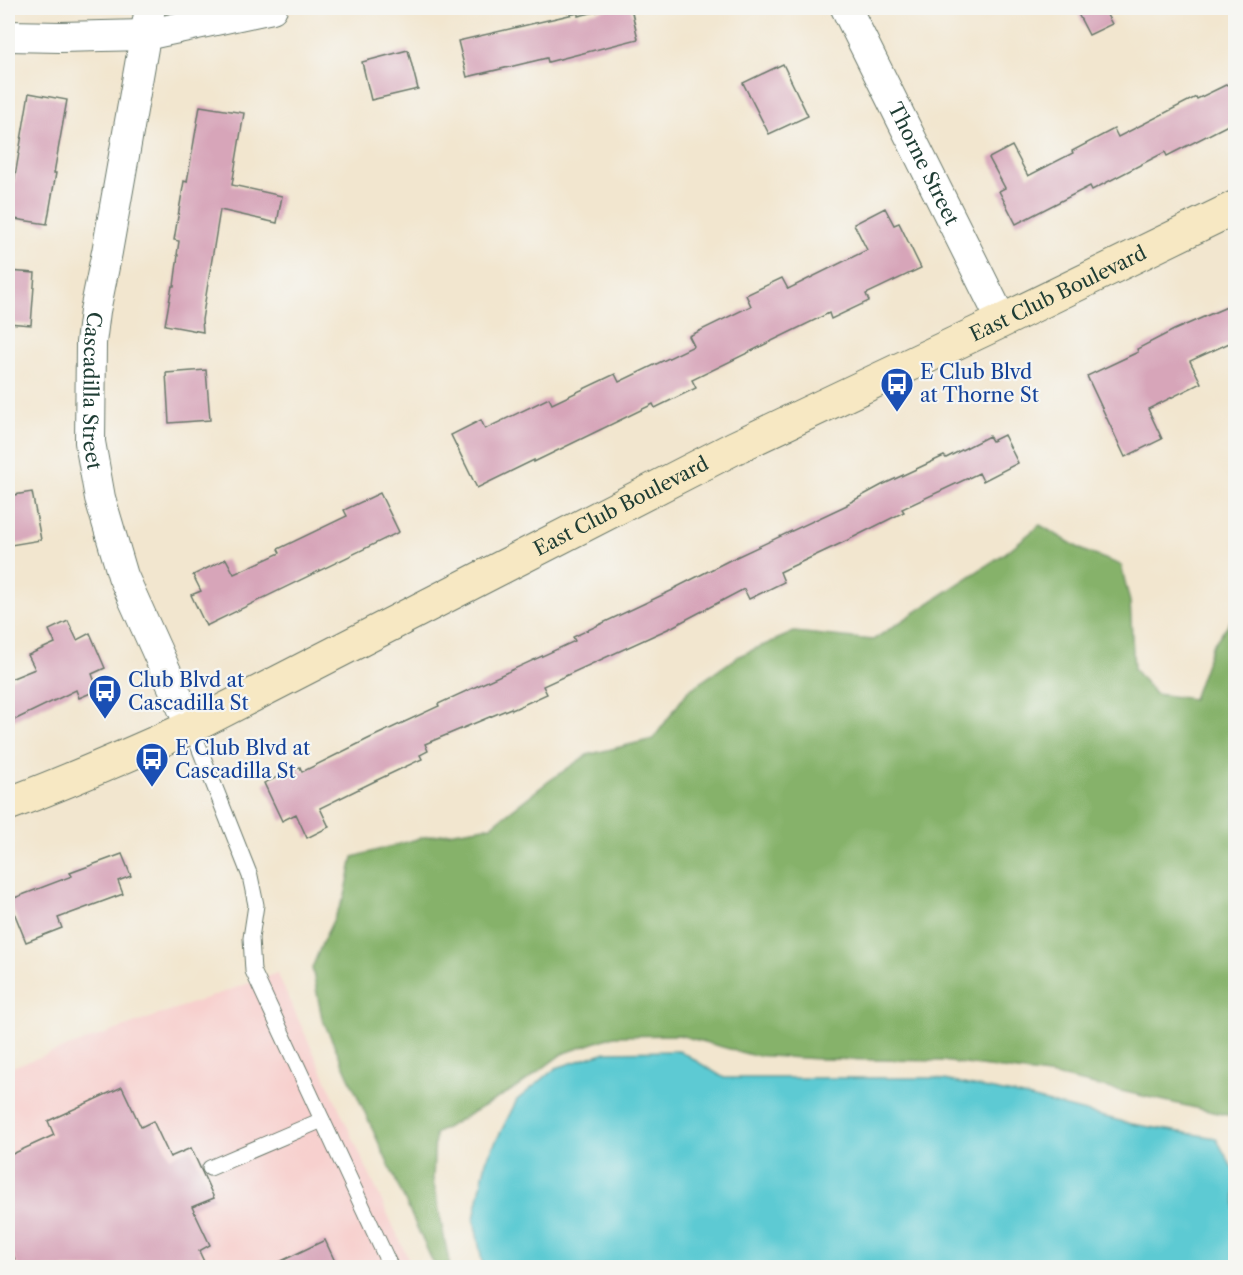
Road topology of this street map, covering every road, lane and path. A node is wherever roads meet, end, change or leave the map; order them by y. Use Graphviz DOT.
graph roads {
  1 [pos="273,8"];
  2 [pos="846,8"];
  3 [pos="148,21"];
  4 [pos="8,36"];
  5 [pos="1236,207"];
  6 [pos="1002,321"];
  7 [pos="191,727"];
  8 [pos="8,804"];
  9 [pos="322,1120"];
  10 [pos="210,1168"];
  11 [pos="391,1268"];
  1 -- 3 [label="street"];
  2 -- 6 [label="street, Thorne Street"];
  3 -- 4 [label="street"];
  3 -- 7 [label="street, Cascadilla Street"];
  5 -- 6 [label="street, East Club Boulevard"];
  6 -- 7 [label="street, East Club Boulevard"];
  7 -- 8 [label="street, East Club Boulevard"];
  7 -- 9 [label="lane"];
  9 -- 10 [label="lane"];
  9 -- 11 [label="lane"];
}
